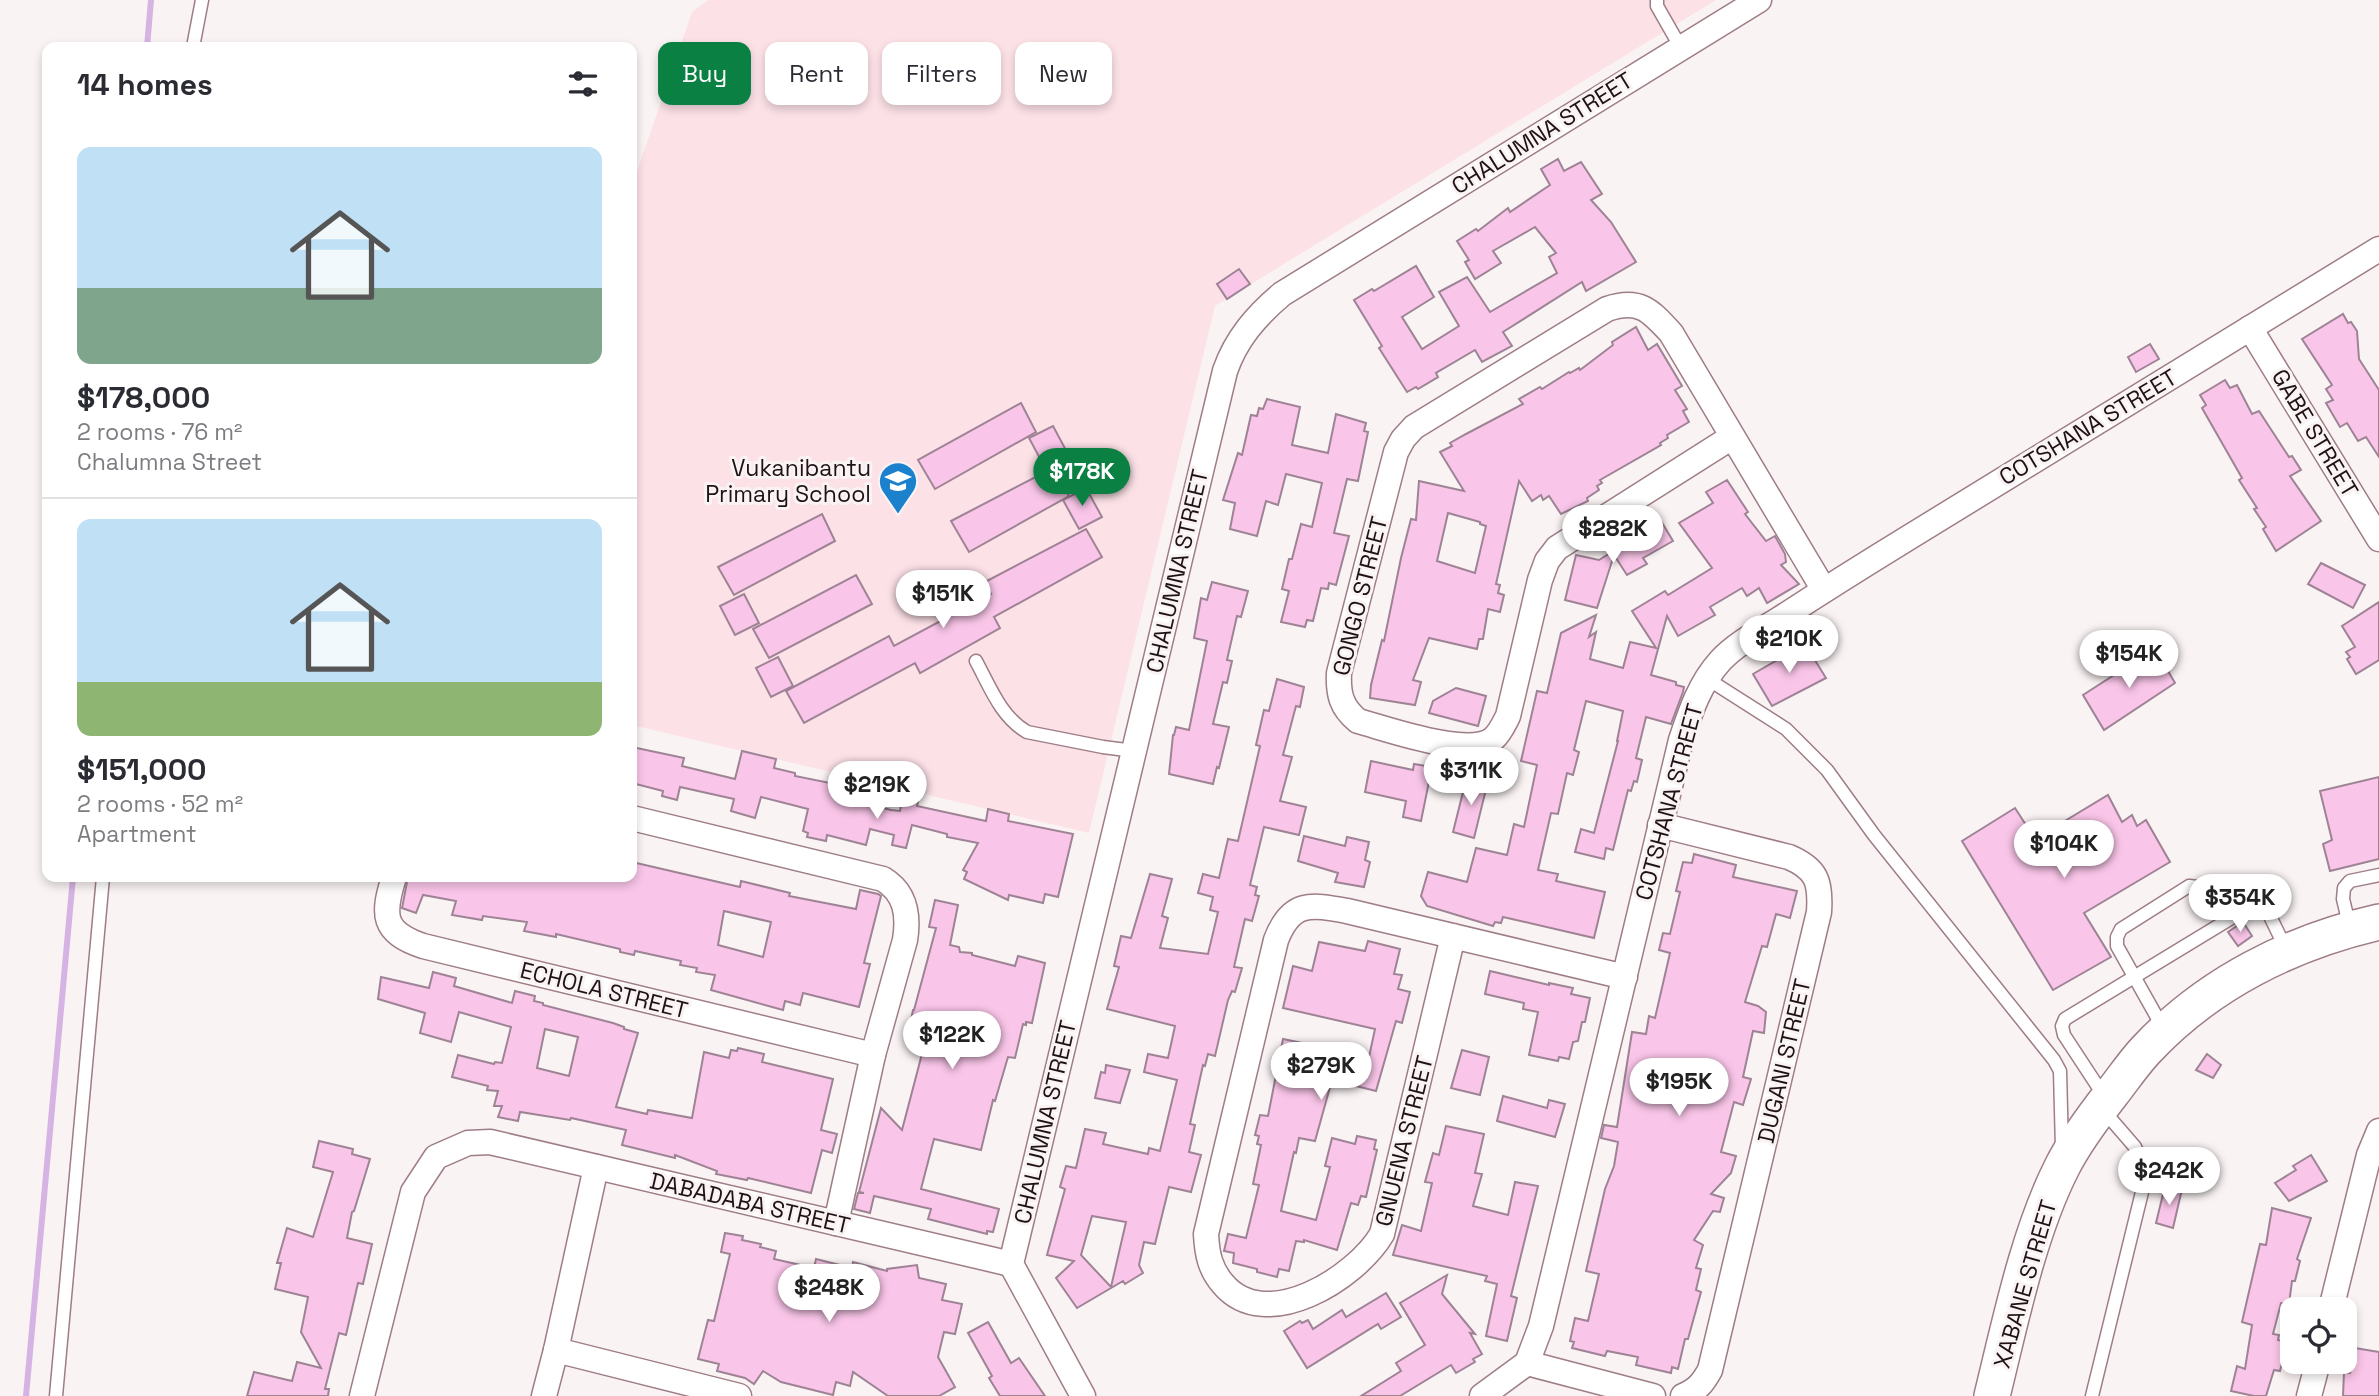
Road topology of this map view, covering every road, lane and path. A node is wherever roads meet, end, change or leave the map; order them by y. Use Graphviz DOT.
graph roads {
  1 [pos="202,0"];
  2 [pos="1657,0"];
  3 [pos="1759,0"];
  4 [pos="194,42"];
  5 [pos="1681,48"];
  6 [pos="2379,249"];
  7 [pos="2250,328"];
  8 [pos="1732,437"];
  9 [pos="2379,539"];
  10 [pos="1824,590"];
  11 [pos="976,661"];
  12 [pos="1706,678"];
  13 [pos="1133,751"];
  14 [pos="637,819"];
  15 [pos="1660,825"];
  16 [pos="2379,875"];
  17 [pos="103,882"];
  18 [pos="393,882"];
  19 [pos="2224,922"];
  20 [pos="2365,925"];
  21 [pos="1453,936"];
  22 [pos="2287,952"];
  23 [pos="1625,977"];
  24 [pos="2133,978"];
  25 [pos="2165,1031"];
  26 [pos="873,1055"];
  27 [pos="2104,1104"];
  28 [pos="2379,1131"];
  29 [pos="596,1167"];
  30 [pos="2062,1167"];
  31 [pos="836,1223"];
  32 [pos="1011,1264"];
  33 [pos="2334,1297"];
  34 [pos="556,1350"];
  35 [pos="1527,1363"];
  36 [pos="2315,1374"];
  37 [pos="56,1396"];
  38 [pos="362,1396"];
  39 [pos="544,1396"];
  40 [pos="739,1396"];
  41 [pos="1083,1396"];
  42 [pos="1482,1396"];
  43 [pos="1653,1396"];
  44 [pos="1683,1396"];
  45 [pos="1992,1396"];
  46 [pos="2092,1396"];
  47 [pos="2309,1396"];
  1 -- 4 [label="lane"];
  2 -- 5 [label="lane"];
  3 -- 5 [label="street, CHALUMNA STREET"];
  5 -- 13 [label="street, CHALUMNA STREET"];
  6 -- 7 [label="street, COTSHANA STREET"];
  7 -- 9 [label="street, GABE STREET"];
  7 -- 10 [label="street, COTSHANA STREET"];
  8 -- 8 [label="street, GONGO STREET"];
  8 -- 10 [label="street, GONGO STREET"];
  10 -- 12 [label="street, COTSHANA STREET"];
  11 -- 13 [label="lane"];
  12 -- 15 [label="street, COTSHANA STREET"];
  12 -- 30 [label="lane"];
  13 -- 32 [label="street, CHALUMNA STREET"];
  14 -- 26 [label="street"];
  15 -- 23 [label="street, COTSHANA STREET"];
  15 -- 44 [label="street, DUGANI STREET"];
  16 -- 20 [label="lane"];
  17 -- 37 [label="lane"];
  18 -- 26 [label="street, ECHOLA STREET"];
  19 -- 22 [label="lane"];
  19 -- 24 [label="lane"];
  19 -- 24 [label="lane"];
  20 -- 22 [label="street, XABANE STREET"];
  21 -- 21 [label="street, GNUENA STREET"];
  21 -- 23 [label="street, GNUENA STREET"];
  22 -- 25 [label="street, XABANE STREET"];
  23 -- 35 [label="street, COTSHANA STREET"];
  24 -- 25 [label="lane"];
  24 -- 27 [label="lane"];
  25 -- 27 [label="street, XABANE STREET"];
  26 -- 31 [label="street"];
  27 -- 30 [label="street, XABANE STREET"];
  27 -- 46 [label="lane"];
  28 -- 33 [label="street"];
  29 -- 31 [label="street, DABADABA STREET"];
  29 -- 34 [label="street"];
  29 -- 38 [label="street, DABADABA STREET"];
  30 -- 45 [label="street, XABANE STREET"];
  31 -- 32 [label="street, DABADABA STREET"];
  32 -- 41 [label="street"];
  34 -- 39 [label="street"];
  34 -- 40 [label="street"];
  35 -- 42 [label="street"];
  35 -- 43 [label="street"];
  36 -- 47 [label="street"];
}
